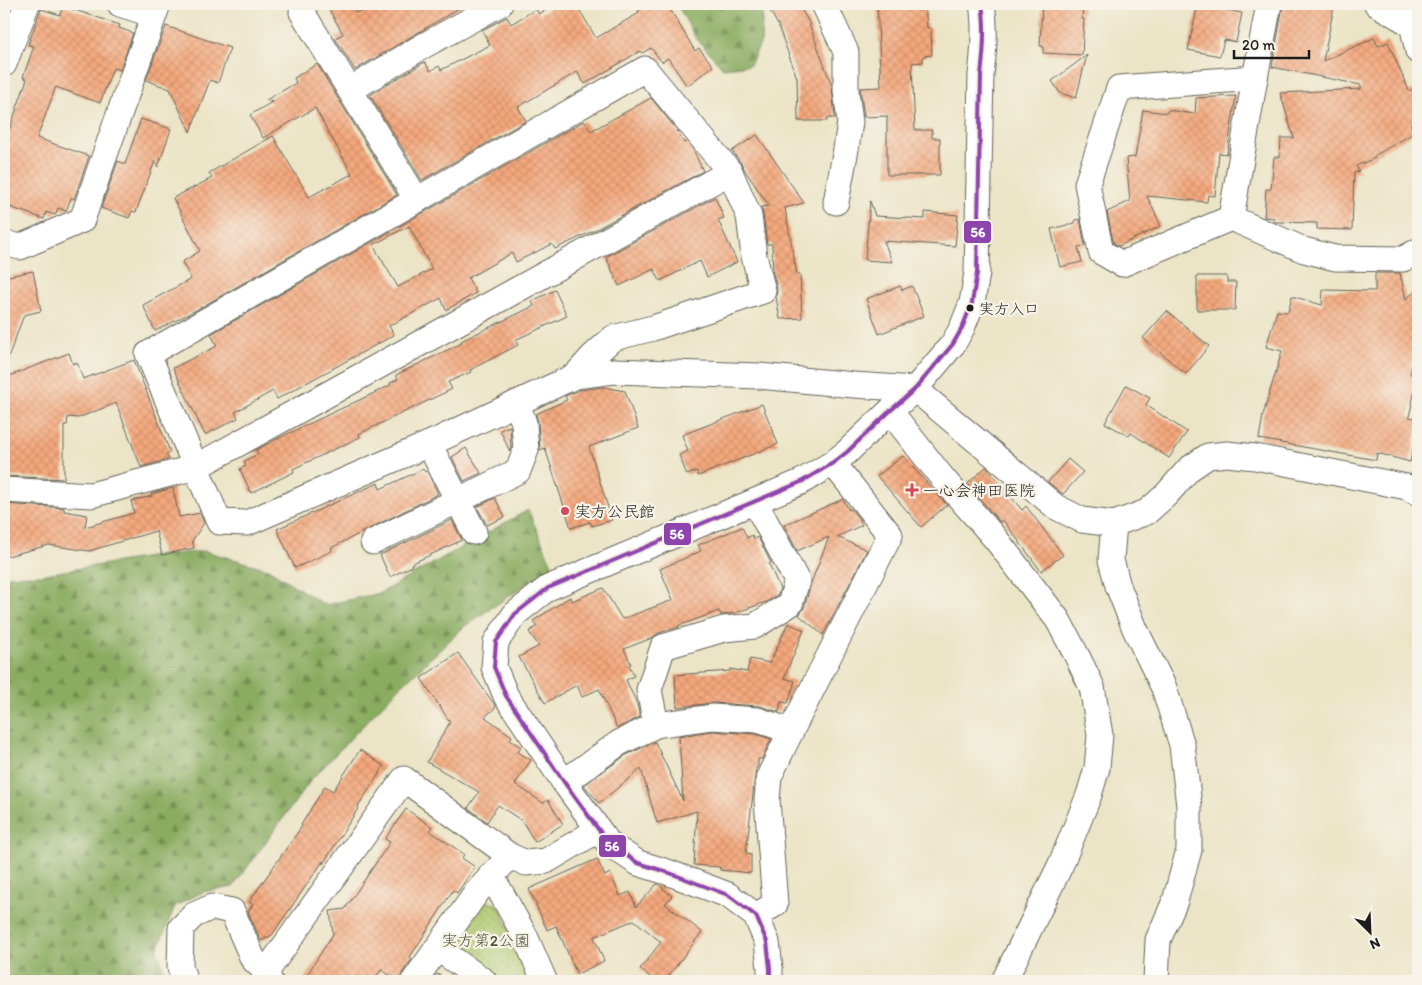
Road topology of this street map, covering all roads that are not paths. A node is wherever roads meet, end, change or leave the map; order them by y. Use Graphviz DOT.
graph roads {
  1 [pos="27,4"];
  2 [pos="120,4"];
  3 [pos="500,4"];
  4 [pos="824,4"];
  5 [pos="982,4"];
  6 [pos="1269,4"];
  7 [pos="1377,4"];
  8 [pos="156,9"];
  9 [pos="302,12"];
  10 [pos="1415,26"];
  11 [pos="1418,50"];
  12 [pos="4,64"];
  13 [pos="1255,78"];
  14 [pos="350,90"];
  15 [pos="730,172"];
  16 [pos="417,200"];
  17 [pos="836,202"];
  18 [pos="1231,218"];
  19 [pos="4,243"];
  20 [pos="1418,252"];
  21 [pos="575,376"];
  22 [pos="915,389"];
  23 [pos="517,403"];
  24 [pos="890,411"];
  25 [pos="429,444"];
  26 [pos="833,463"];
  27 [pos="196,467"];
  28 [pos="4,490"];
  29 [pos="1418,493"];
  30 [pos="458,500"];
  31 [pos="755,502"];
  32 [pos="1114,524"];
  33 [pos="474,532"];
  34 [pos="373,542"];
  35 [pos="656,724"];
  36 [pos="791,731"];
  37 [pos="564,782"];
  38 [pos="598,830"];
  39 [pos="510,856"];
  40 [pos="492,876"];
  41 [pos="756,916"];
  42 [pos="437,948"];
  43 [pos="268,977"];
  44 [pos="185,981"];
  45 [pos="414,981"];
  46 [pos="484,981"];
  47 [pos="543,981"];
  48 [pos="770,981"];
  49 [pos="1004,981"];
  50 [pos="1156,981"];
  1 -- 12 [label="street"];
  2 -- 8 [label="street"];
  3 -- 14 [label="street"];
  4 -- 17 [label="street"];
  5 -- 22 [label="street"];
  6 -- 13 [label="street"];
  7 -- 10 [label="street"];
  8 -- 19 [label="street"];
  9 -- 14 [label="street"];
  10 -- 11 [label="street"];
  13 -- 18 [label="street"];
  13 -- 18 [label="street"];
  14 -- 16 [label="street"];
  15 -- 16 [label="street"];
  15 -- 21 [label="street"];
  15 -- 27 [label="street"];
  16 -- 27 [label="street"];
  18 -- 20 [label="street"];
  21 -- 22 [label="street"];
  21 -- 23 [label="street"];
  22 -- 24 [label="street"];
  22 -- 32 [label="street"];
  23 -- 25 [label="street"];
  23 -- 30 [label="street"];
  24 -- 26 [label="street"];
  24 -- 49 [label="street"];
  25 -- 27 [label="street"];
  25 -- 30 [label="street"];
  26 -- 31 [label="street"];
  26 -- 36 [label="street"];
  27 -- 28 [label="street"];
  29 -- 32 [label="street"];
  30 -- 33 [label="street"];
  30 -- 34 [label="street"];
  31 -- 35 [label="street"];
  31 -- 37 [label="street"];
  32 -- 50 [label="street"];
  35 -- 36 [label="street"];
  35 -- 37 [label="street"];
  36 -- 41 [label="street"];
  37 -- 38 [label="street"];
  38 -- 39 [label="street"];
  38 -- 41 [label="street"];
  39 -- 40 [label="street"];
  39 -- 43 [label="street"];
  40 -- 42 [label="street"];
  40 -- 47 [label="street"];
  41 -- 48 [label="street"];
  42 -- 45 [label="street"];
  42 -- 46 [label="street"];
  43 -- 44 [label="street"];
}
